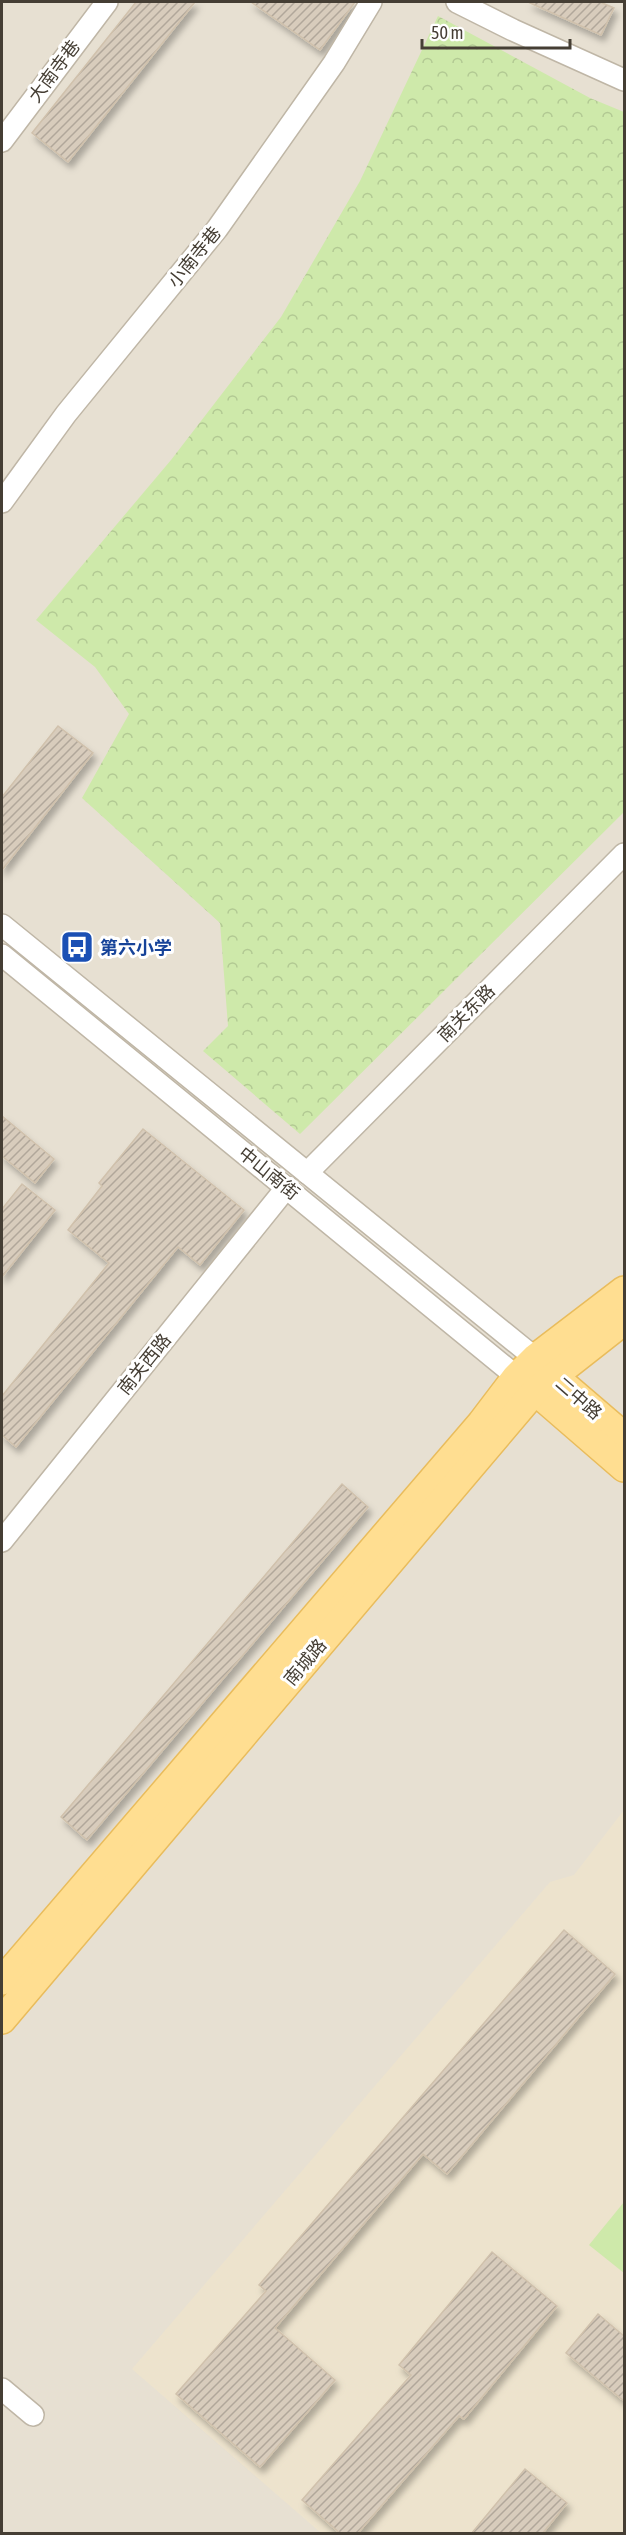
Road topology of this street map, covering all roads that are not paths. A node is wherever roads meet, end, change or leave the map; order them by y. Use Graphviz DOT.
graph roads {
  1 [pos="107,2"];
  2 [pos="371,2"];
  3 [pos="457,2"];
  4 [pos="624,80"];
  5 [pos="2,141"];
  6 [pos="2,502"];
  7 [pos="624,854"];
  8 [pos="2,925"];
  9 [pos="2,955"];
  10 [pos="307,1173"];
  11 [pos="287,1187"];
  12 [pos="624,1290"];
  13 [pos="624,1321"];
  14 [pos="535,1375"];
  15 [pos="624,1436"];
  16 [pos="624,1468"];
  17 [pos="2,1541"];
  18 [pos="2,1981"];
  19 [pos="2,2020"];
  20 [pos="2,2389"];
  21 [pos="33,2415"];
  1 -- 5 [label="street, 大南寺巷"];
  2 -- 6 [label="street, 小南寺巷"];
  3 -- 4 [label="street"];
  7 -- 10 [label="street, 南关东路"];
  8 -- 10 [label="street, 中山南街"];
  9 -- 11 [label="street, 中山南街"];
  10 -- 14 [label="street, 中山南街"];
  11 -- 14 [label="street, 中山南街"];
  11 -- 17 [label="street, 南关西路"];
  12 -- 14 [label="main road, 南城路"];
  13 -- 14 [label="main road, 南城路"];
  14 -- 15 [label="main road, 二中路"];
  14 -- 16 [label="main road, 二中路"];
  14 -- 18 [label="main road, 南城路"];
  14 -- 19 [label="main road, 南城路"];
  20 -- 21 [label="street"];
}
